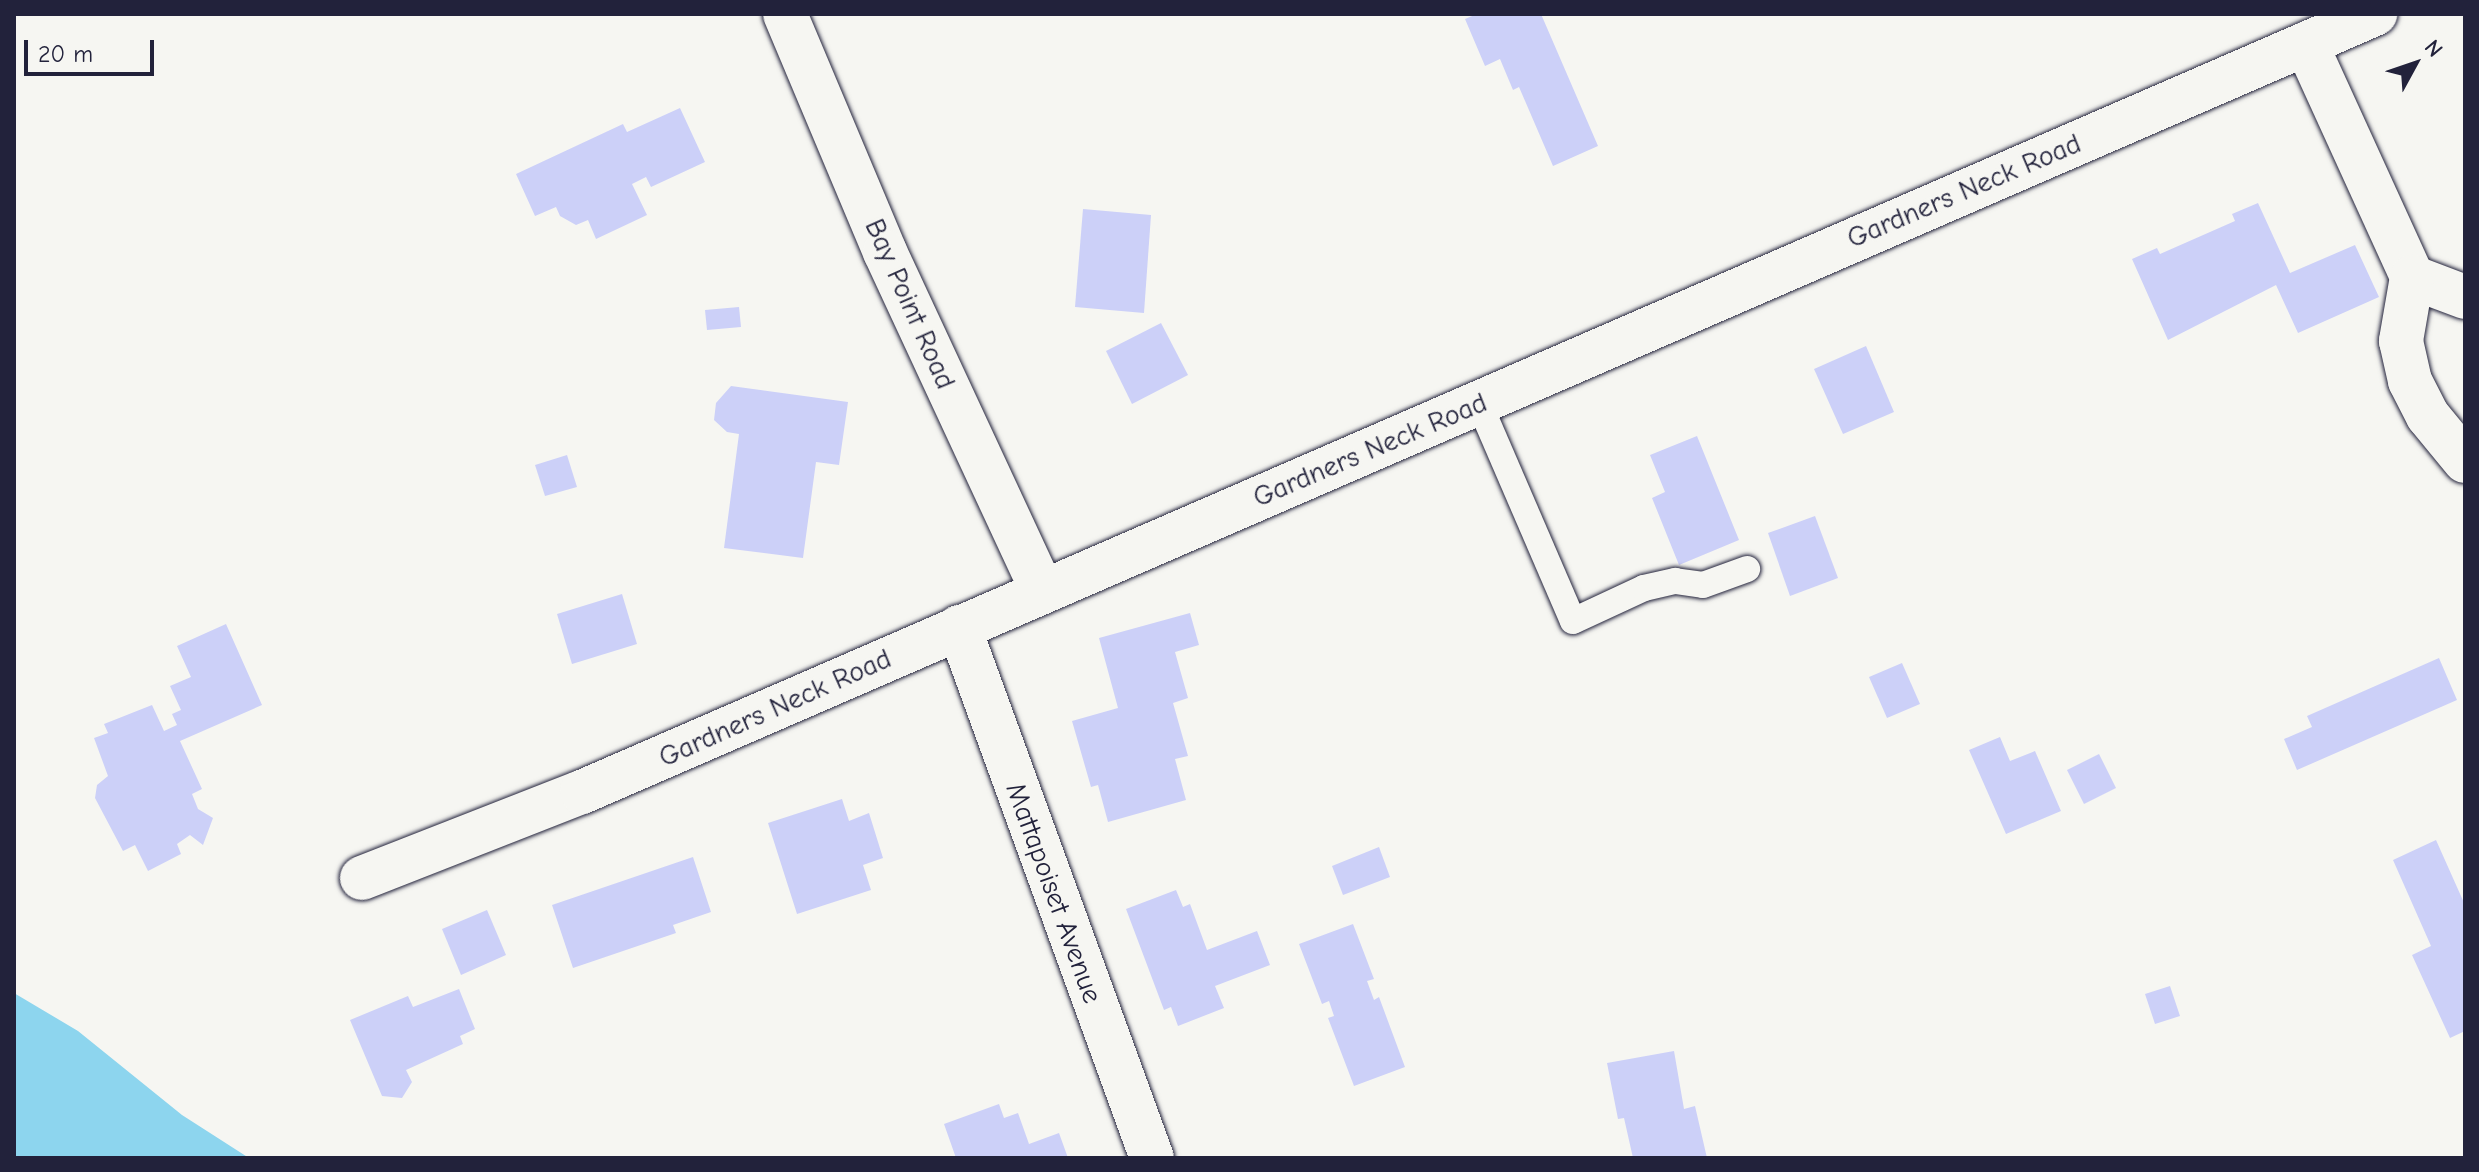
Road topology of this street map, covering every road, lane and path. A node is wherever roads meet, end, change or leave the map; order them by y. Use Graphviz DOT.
graph roads {
  1 [pos="785,14"];
  2 [pos="2375,14"];
  3 [pos="2306,44"];
  4 [pos="2412,277"];
  5 [pos="2465,297"];
  6 [pos="1479,403"];
  7 [pos="2465,461"];
  8 [pos="1747,569"];
  9 [pos="1042,590"];
  10 [pos="959,627"];
  11 [pos="362,878"];
  12 [pos="1152,1158"];
  1 -- 9 [label="street, Bay Point Road"];
  2 -- 3 [label="street, Gardners Neck Road"];
  3 -- 4 [label="street"];
  3 -- 6 [label="street, Gardners Neck Road"];
  4 -- 5 [label="street"];
  4 -- 7 [label="street"];
  6 -- 8 [label="lane"];
  6 -- 9 [label="street, Gardners Neck Road"];
  9 -- 10 [label="street, Gardners Neck Road"];
  10 -- 11 [label="street, Gardners Neck Road"];
  10 -- 12 [label="street, Mattapoiset Avenue"];
}
